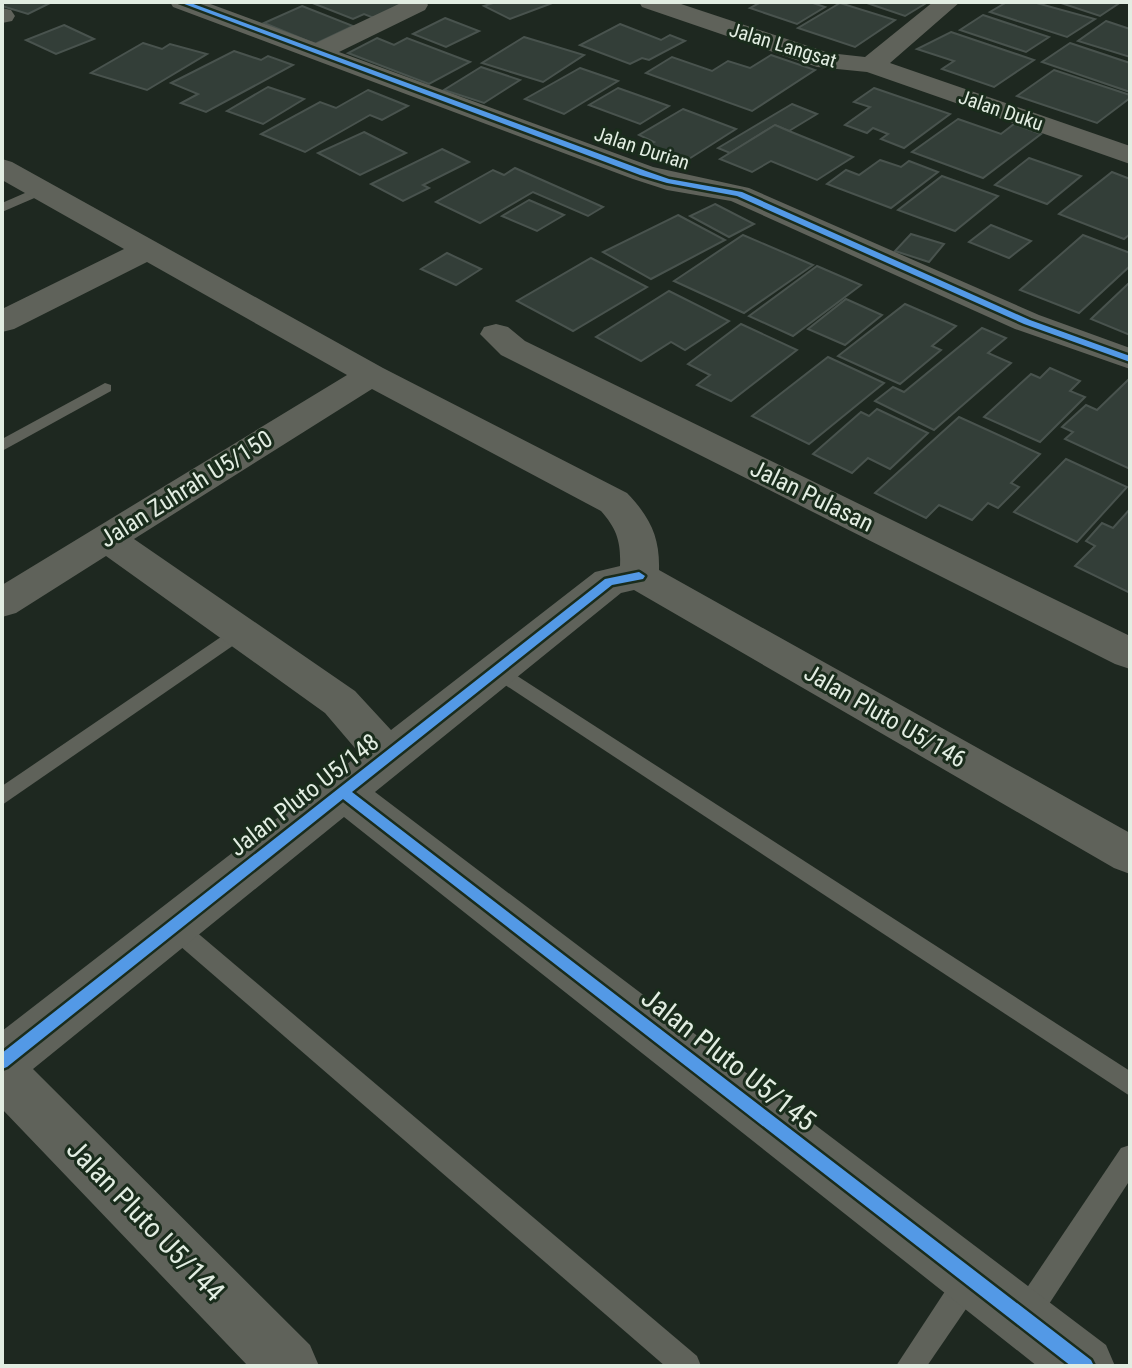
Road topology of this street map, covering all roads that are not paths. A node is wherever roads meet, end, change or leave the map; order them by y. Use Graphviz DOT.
graph roads {
  1 [pos="182,2"];
  2 [pos="651,2"];
  3 [pos="948,2"];
  4 [pos="416,5"];
  5 [pos="227,8"];
  6 [pos="316,53"];
  7 [pos="871,65"];
  8 [pos="1130,155"];
  9 [pos="2,168"];
  10 [pos="41,190"];
  11 [pos="2,208"];
  12 [pos="146,250"];
  13 [pos="2,322"];
  14 [pos="496,334"];
  15 [pos="1130,359"];
  16 [pos="371,375"];
  17 [pos="105,388"];
  18 [pos="2,446"];
  19 [pos="107,538"];
  20 [pos="639,576"];
  21 [pos="2,603"];
  22 [pos="240,631"];
  23 [pos="1130,654"];
  24 [pos="497,670"];
  25 [pos="388,756"];
  26 [pos="343,792"];
  27 [pos="2,797"];
  28 [pos="1130,855"];
  29 [pos="173,926"];
  30 [pos="2,1062"];
  31 [pos="2,1073"];
  32 [pos="1130,1085"];
  33 [pos="1130,1157"];
  34 [pos="972,1276"];
  35 [pos="1023,1320"];
  36 [pos="289,1366"];
  37 [pos="687,1366"];
  38 [pos="910,1366"];
  39 [pos="1085,1366"];
  1 -- 5 [label="street, Jalan Durian"];
  2 -- 7 [label="street, Jalan Langsat"];
  3 -- 7 [label="street"];
  4 -- 6 [label="street"];
  5 -- 6 [label="street, Jalan Durian"];
  6 -- 15 [label="street, Jalan Durian"];
  7 -- 8 [label="street, Jalan Duku"];
  9 -- 10 [label="street"];
  10 -- 11 [label="lane"];
  10 -- 12 [label="street"];
  12 -- 13 [label="street"];
  12 -- 16 [label="street"];
  14 -- 23 [label="street, Jalan Pulasan"];
  16 -- 19 [label="street, Jalan Zuhrah U5/150"];
  16 -- 20 [label="street"];
  17 -- 18 [label="lane"];
  19 -- 21 [label="street, Jalan Zuhrah U5/150"];
  19 -- 22 [label="street"];
  20 -- 24 [label="street, Jalan Pluto U5/148"];
  20 -- 28 [label="street, Jalan Pluto U5/146"];
  22 -- 25 [label="street"];
  22 -- 27 [label="lane"];
  24 -- 25 [label="street, Jalan Pluto U5/148"];
  24 -- 32 [label="lane"];
  25 -- 26 [label="street, Jalan Pluto U5/148"];
  26 -- 29 [label="street, Jalan Pluto U5/148"];
  26 -- 34 [label="street, Jalan Pluto U5/145"];
  29 -- 30 [label="street, Jalan Pluto U5/148"];
  29 -- 37 [label="lane"];
  31 -- 36 [label="street, Jalan Pluto U5/144"];
  33 -- 35 [label="lane"];
  34 -- 35 [label="street, Jalan Pluto U5/145"];
  34 -- 38 [label="lane"];
  35 -- 39 [label="street, Jalan Pluto U5/145"];
}
